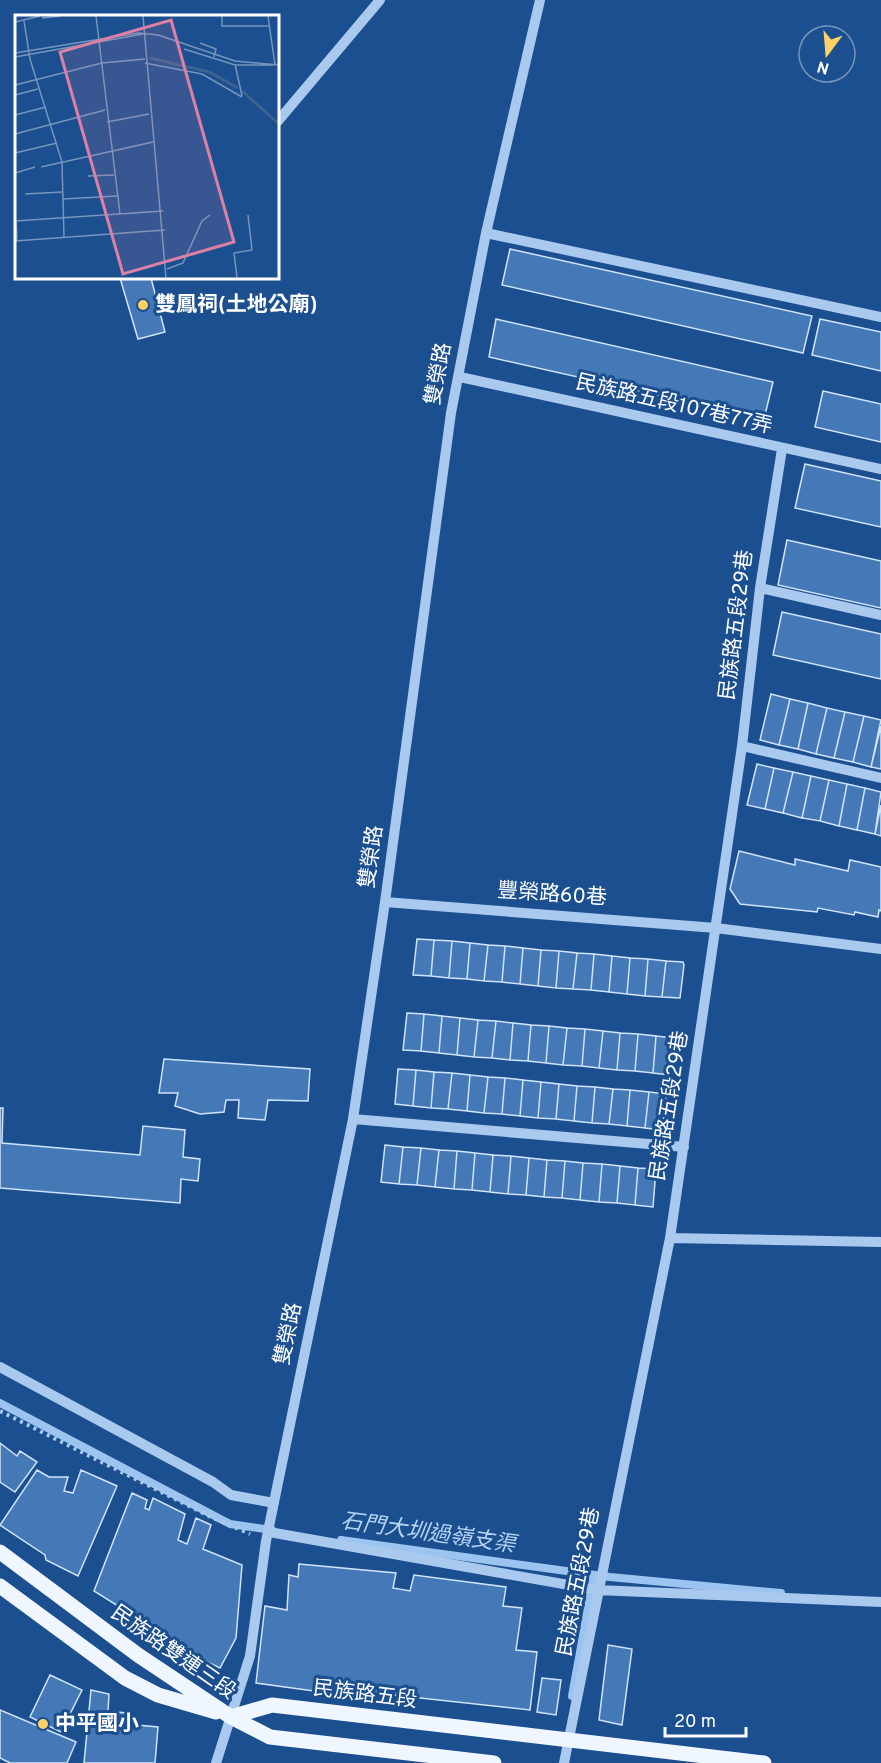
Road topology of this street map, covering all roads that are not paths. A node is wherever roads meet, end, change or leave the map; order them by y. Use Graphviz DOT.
graph roads {
  1 [pos="380,0"];
  2 [pos="540,0"];
  3 [pos="279,120"];
  4 [pos="486,233"];
  5 [pos="881,317"];
  6 [pos="459,376"];
  7 [pos="782,449"];
  8 [pos="881,470"];
  9 [pos="760,588"];
  10 [pos="881,615"];
  11 [pos="742,746"];
  12 [pos="881,778"];
  13 [pos="385,902"];
  14 [pos="716,928"];
  15 [pos="881,949"];
  16 [pos="352,1119"];
  17 [pos="684,1147"];
  18 [pos="670,1238"];
  19 [pos="881,1242"];
  20 [pos="0,1367"];
  21 [pos="274,1503"];
  22 [pos="268,1537"];
  23 [pos="0,1552"];
  24 [pos="0,1586"];
  25 [pos="597,1590"];
  26 [pos="881,1602"];
  27 [pos="231,1717"];
  28 [pos="568,1739"];
  29 [pos="216,1763"];
  30 [pos="494,1763"];
  31 [pos="564,1763"];
  32 [pos="764,1763"];
  1 -- 3 [label="street"];
  2 -- 4 [label="street, 雙榮路"];
  4 -- 5 [label="street"];
  4 -- 6 [label="street, 雙榮路"];
  6 -- 7 [label="street, 民族路五段107巷77弄"];
  6 -- 13 [label="street, 雙榮路"];
  7 -- 8 [label="street, 民族路五段107巷77弄"];
  7 -- 9 [label="street, 民族路五段29巷"];
  9 -- 10 [label="street"];
  9 -- 11 [label="street, 民族路五段29巷"];
  11 -- 12 [label="street"];
  11 -- 14 [label="street, 民族路五段29巷"];
  13 -- 14 [label="street, 豐榮路60巷"];
  13 -- 16 [label="street, 雙榮路"];
  14 -- 15 [label="street, 豐榮路60巷"];
  14 -- 17 [label="street, 民族路五段29巷"];
  16 -- 17 [label="street"];
  16 -- 21 [label="street, 雙榮路"];
  17 -- 18 [label="street, 民族路五段29巷"];
  18 -- 19 [label="street"];
  18 -- 25 [label="street, 民族路五段29巷"];
  20 -- 21 [label="street"];
  21 -- 22 [label="street, 雙榮路"];
  22 -- 25 [label="street"];
  22 -- 27 [label="street, 雙榮路"];
  23 -- 27 [label="main road, 民族路雙連三段"];
  24 -- 27 [label="main road, 民族路雙連三段"];
  25 -- 26 [label="street"];
  25 -- 28 [label="street, 民族路五段29巷"];
  27 -- 28 [label="main road, 民族路五段"];
  27 -- 29 [label="street, 雙榮路"];
  27 -- 30 [label="main road"];
  28 -- 31 [label="street, 民族路五段29巷"];
  28 -- 32 [label="main road, 民族路五段"];
}
